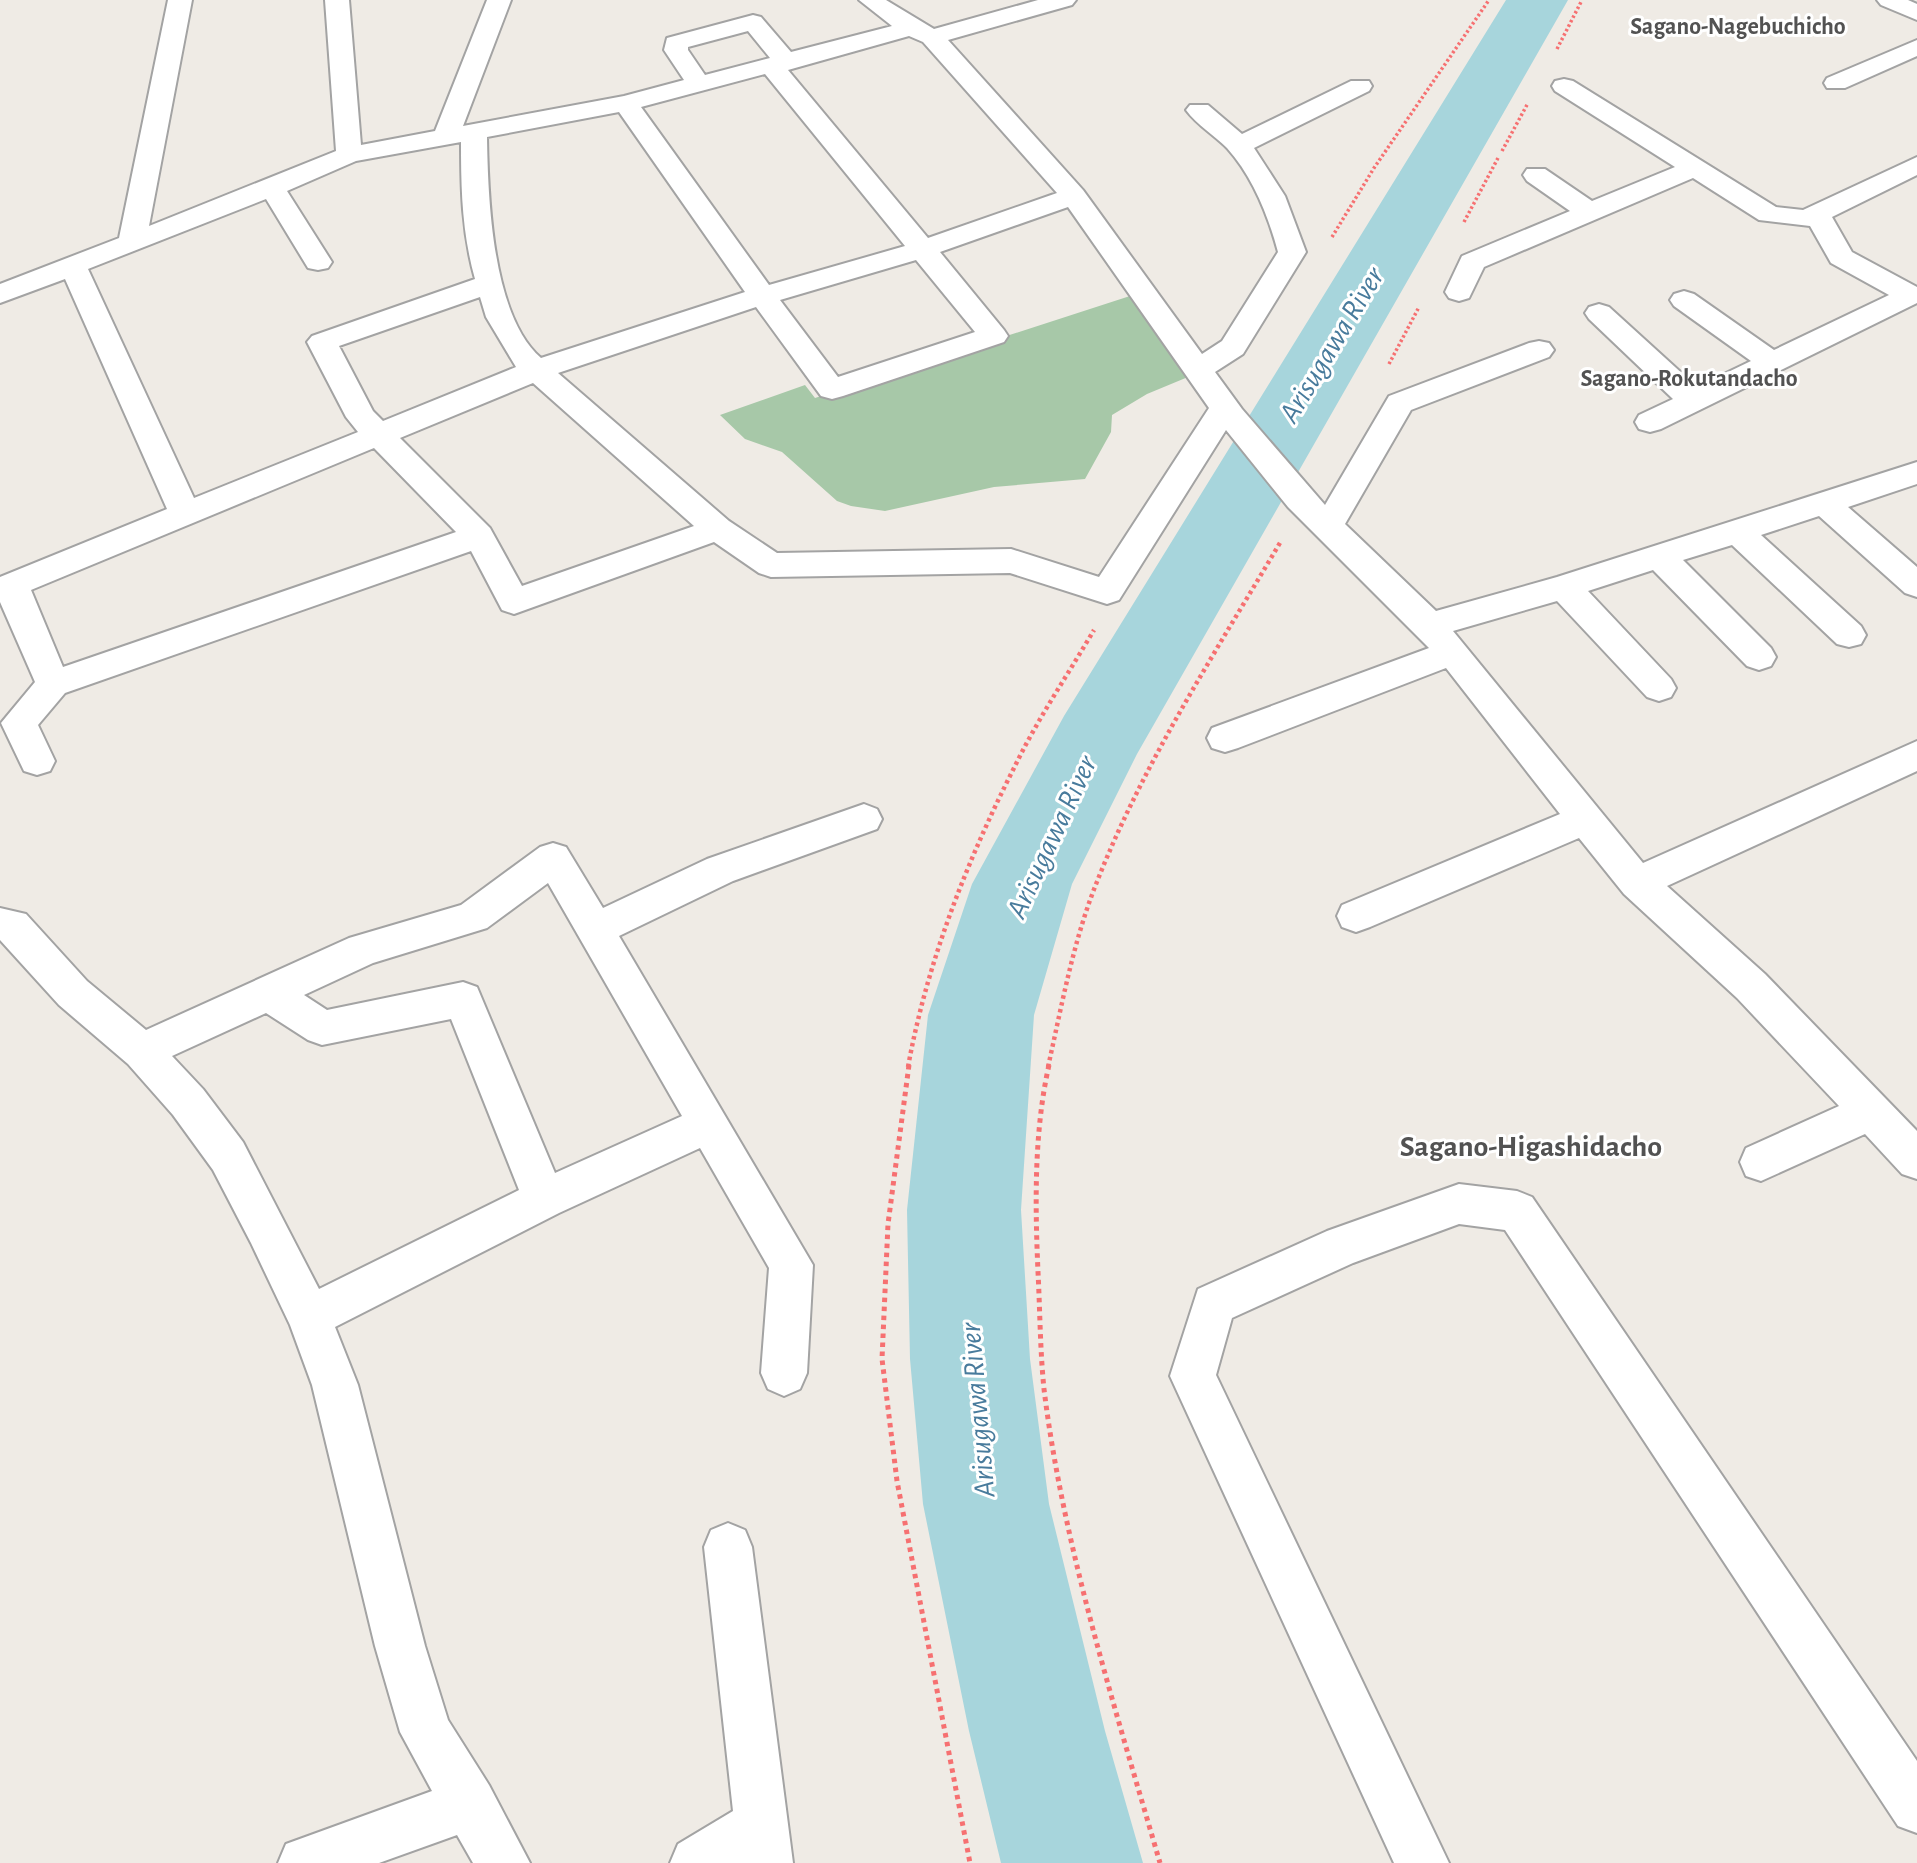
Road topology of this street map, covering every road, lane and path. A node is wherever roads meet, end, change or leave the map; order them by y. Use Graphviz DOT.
graph roads {
  1 [pos="180,0"];
  2 [pos="337,0"];
  3 [pos="499,0"];
  4 [pos="871,0"];
  5 [pos="1489,0"];
  6 [pos="1889,0"];
  7 [pos="1056,1"];
  8 [pos="1917,13"];
  9 [pos="921,32"];
  10 [pos="1917,47"];
  11 [pos="780,65"];
  12 [pos="1836,83"];
  13 [pos="700,85"];
  14 [pos="1360,86"];
  15 [pos="1564,86"];
  16 [pos="626,103"];
  17 [pos="1199,110"];
  18 [pos="460,136"];
  19 [pos="1239,146"];
  20 [pos="349,155"];
  21 [pos="1917,165"];
  22 [pos="1694,168"];
  23 [pos="1536,175"];
  24 [pos="272,188"];
  25 [pos="1074,196"];
  26 [pos="1590,212"];
  27 [pos="1817,215"];
  28 [pos="132,243"];
  29 [pos="1326,247"];
  30 [pos="923,249"];
  31 [pos="318,262"];
  32 [pos="73,266"];
  33 [pos="489,284"];
  34 [pos="1458,292"];
  35 [pos="0,294"];
  36 [pos="762,296"];
  37 [pos="1684,300"];
  38 [pos="1599,313"];
  39 [pos="1539,350"];
  40 [pos="1773,363"];
  41 [pos="1198,369"];
  42 [pos="534,371"];
  43 [pos="1694,401"];
  44 [pos="1228,411"];
  45 [pos="1650,422"];
  46 [pos="380,434"];
  47 [pos="1917,473"];
  48 [pos="1825,504"];
  49 [pos="1311,512"];
  50 [pos="185,513"];
  51 [pos="718,529"];
  52 [pos="1738,532"];
  53 [pos="479,536"];
  54 [pos="1660,556"];
  55 [pos="1917,585"];
  56 [pos="1564,587"];
  57 [pos="6,588"];
  58 [pos="1107,592"];
  59 [pos="1430,625"];
  60 [pos="1849,635"];
  61 [pos="1453,652"];
  62 [pos="1759,657"];
  63 [pos="52,684"];
  64 [pos="1659,688"];
  65 [pos="1225,738"];
  66 [pos="1917,755"];
  67 [pos="37,761"];
  68 [pos="864,819"];
  69 [pos="1587,819"];
  70 [pos="1637,883"];
  71 [pos="1356,916"];
  72 [pos="0,924"];
  73 [pos="597,929"];
  74 [pos="270,995"];
  75 [pos="142,1051"];
  76 [pos="1871,1111"];
  77 [pos="709,1124"];
  78 [pos="1911,1146"];
  79 [pos="1761,1161"];
  80 [pos="544,1199"];
  81 [pos="309,1317"];
  82 [pos="784,1373"];
  83 [pos="728,1547"];
  84 [pos="470,1804"];
  85 [pos="1917,1807"];
  86 [pos="763,1844"];
  87 [pos="305,1863"];
  88 [pos="503,1863"];
  89 [pos="696,1863"];
  90 [pos="970,1863"];
  91 [pos="1160,1863"];
  92 [pos="1422,1863"];
  1 -- 28 [label="street"];
  2 -- 20 [label="street"];
  3 -- 18 [label="street"];
  4 -- 9 [label="street"];
  5 -- 29 [label="path"];
  6 -- 8 [label="street"];
  7 -- 9 [label="street"];
  9 -- 11 [label="street"];
  9 -- 25 [label="street"];
  10 -- 12 [label="street"];
  11 -- 13 [label="street"];
  11 -- 13 [label="street"];
  11 -- 30 [label="street"];
  13 -- 16 [label="street"];
  14 -- 19 [label="street"];
  15 -- 22 [label="street"];
  16 -- 18 [label="street"];
  16 -- 36 [label="street"];
  17 -- 19 [label="street"];
  18 -- 20 [label="street"];
  18 -- 33 [label="street"];
  19 -- 41 [label="street"];
  20 -- 24 [label="street"];
  21 -- 27 [label="street"];
  22 -- 26 [label="street"];
  22 -- 27 [label="street"];
  23 -- 26 [label="street"];
  24 -- 28 [label="street"];
  24 -- 31 [label="street"];
  25 -- 30 [label="street"];
  25 -- 41 [label="street"];
  26 -- 34 [label="street"];
  27 -- 40 [label="street"];
  28 -- 32 [label="street"];
  30 -- 36 [label="street"];
  30 -- 36 [label="street"];
  32 -- 35 [label="street"];
  32 -- 50 [label="street"];
  33 -- 42 [label="street"];
  33 -- 46 [label="street"];
  36 -- 42 [label="street"];
  37 -- 40 [label="street"];
  38 -- 43 [label="street"];
  39 -- 49 [label="street"];
  40 -- 43 [label="street"];
  41 -- 44 [label="street"];
  42 -- 46 [label="street"];
  42 -- 51 [label="street"];
  43 -- 45 [label="street"];
  44 -- 49 [label="street"];
  44 -- 58 [label="street"];
  46 -- 50 [label="street"];
  46 -- 53 [label="street"];
  47 -- 48 [label="street"];
  48 -- 52 [label="street"];
  48 -- 55 [label="street"];
  49 -- 59 [label="street"];
  49 -- 91 [label="path"];
  50 -- 57 [label="street"];
  51 -- 53 [label="street"];
  51 -- 58 [label="street"];
  52 -- 54 [label="street"];
  52 -- 60 [label="street"];
  53 -- 63 [label="street"];
  54 -- 56 [label="street"];
  54 -- 62 [label="street"];
  56 -- 59 [label="street"];
  56 -- 64 [label="street"];
  57 -- 63 [label="street"];
  58 -- 90 [label="path"];
  59 -- 61 [label="street"];
  61 -- 65 [label="street"];
  61 -- 69 [label="street"];
  63 -- 67 [label="street"];
  66 -- 70 [label="street"];
  68 -- 73 [label="street"];
  69 -- 70 [label="street"];
  69 -- 71 [label="street"];
  70 -- 76 [label="street"];
  72 -- 75 [label="street"];
  73 -- 74 [label="street"];
  73 -- 77 [label="street"];
  74 -- 75 [label="street"];
  74 -- 80 [label="street"];
  75 -- 81 [label="street"];
  76 -- 78 [label="street"];
  76 -- 79 [label="street"];
  77 -- 80 [label="street"];
  77 -- 82 [label="street"];
  80 -- 81 [label="street"];
  81 -- 84 [label="street"];
  83 -- 86 [label="street"];
  84 -- 87 [label="street"];
  84 -- 88 [label="street"];
  85 -- 92 [label="street"];
  86 -- 89 [label="street"];
}
